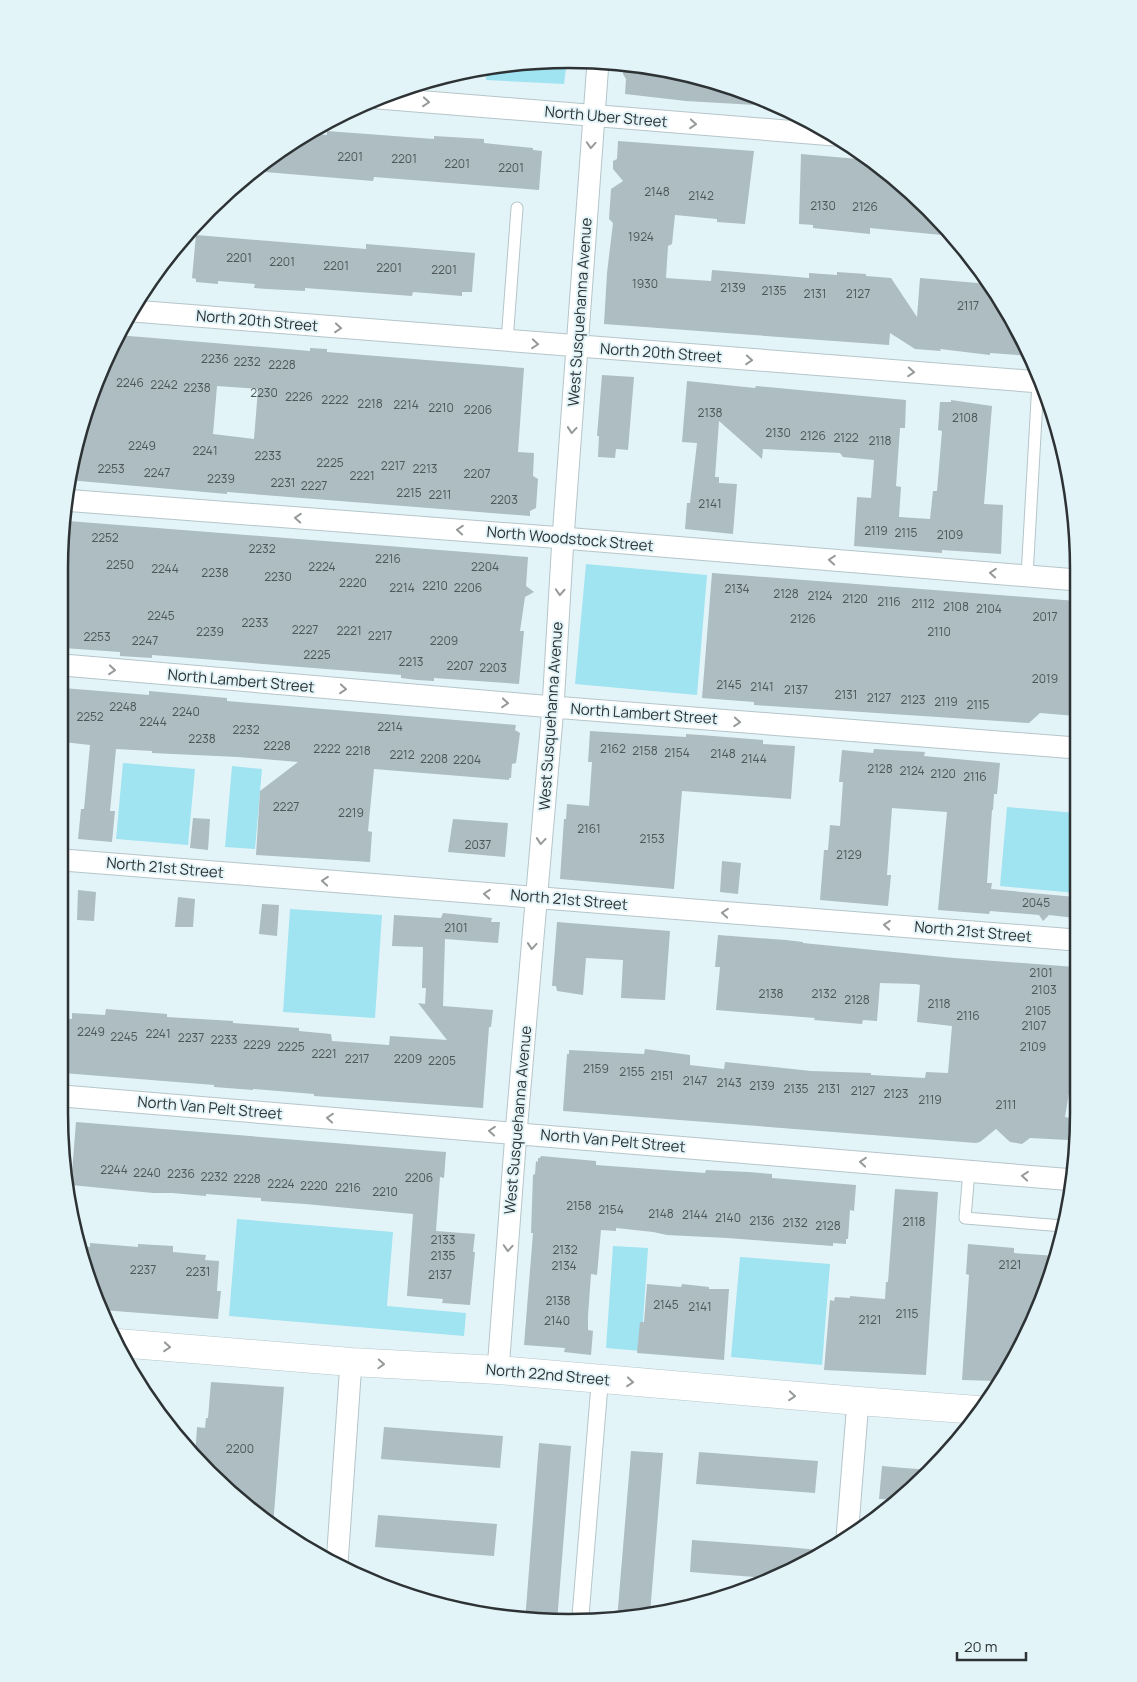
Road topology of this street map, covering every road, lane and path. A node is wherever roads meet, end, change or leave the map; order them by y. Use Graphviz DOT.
graph roads {
  1 [pos="597,69"];
  2 [pos="394,99"];
  3 [pos="593,116"];
  4 [pos="816,134"];
  5 [pos="517,208"];
  6 [pos="139,312"];
  7 [pos="507,341"];
  8 [pos="578,347"];
  9 [pos="1033,382"];
  10 [pos="1038,395"];
  11 [pos="72,501"];
  12 [pos="563,538"];
  13 [pos="1027,576"];
  14 [pos="1070,579"];
  15 [pos="68,665"];
  16 [pos="553,707"];
  17 [pos="1070,748"];
  18 [pos="68,860"];
  19 [pos="536,898"];
  20 [pos="1070,940"];
  21 [pos="68,1096"];
  22 [pos="516,1133"];
  23 [pos="969,1171"];
  24 [pos="1065,1179"];
  25 [pos="1056,1225"];
  26 [pos="124,1343"];
  27 [pos="351,1362"];
  28 [pos="498,1370"];
  29 [pos="600,1379"];
  30 [pos="858,1401"];
  31 [pos="972,1410"];
  32 [pos="847,1530"];
  33 [pos="337,1558"];
  34 [pos="581,1614"];
  1 -- 3 [label="street, West Susquehanna Avenue"];
  2 -- 3 [label="street, North Uber Street, one-way"];
  3 -- 4 [label="street, North Uber Street, one-way"];
  3 -- 8 [label="street, West Susquehanna Avenue, one-way"];
  5 -- 7 [label="lane"];
  6 -- 7 [label="street, North 20th Street, one-way"];
  7 -- 8 [label="street, North 20th Street, one-way"];
  8 -- 9 [label="street, North 20th Street, one-way"];
  8 -- 12 [label="street, West Susquehanna Avenue, one-way"];
  10 -- 13 [label="lane"];
  12 -- 11 [label="street, North Woodstock Street, one-way"];
  13 -- 12 [label="street, North Woodstock Street, one-way"];
  12 -- 16 [label="street, West Susquehanna Avenue, one-way"];
  13 -- 14 [label="street, North Woodstock Street"];
  15 -- 16 [label="street, North Lambert Street, one-way"];
  16 -- 17 [label="street, North Lambert Street, one-way"];
  16 -- 19 [label="street, West Susquehanna Avenue, one-way"];
  19 -- 18 [label="street, North 21st Street, one-way"];
  20 -- 19 [label="street, North 21st Street, one-way"];
  19 -- 22 [label="street, West Susquehanna Avenue, one-way"];
  22 -- 21 [label="street, North Van Pelt Street, one-way"];
  23 -- 22 [label="street, North Van Pelt Street, one-way"];
  22 -- 28 [label="street, West Susquehanna Avenue, one-way"];
  24 -- 23 [label="street, North Van Pelt Street, one-way"];
  23 -- 25 [label="lane"];
  26 -- 27 [label="main road, North 22nd Street, one-way"];
  27 -- 28 [label="main road, North 22nd Street, one-way"];
  27 -- 33 [label="street"];
  28 -- 29 [label="main road, North 22nd Street"];
  29 -- 30 [label="main road, North 22nd Street, one-way"];
  29 -- 34 [label="street"];
  30 -- 31 [label="main road, North 22nd Street"];
  30 -- 32 [label="street"];
}
